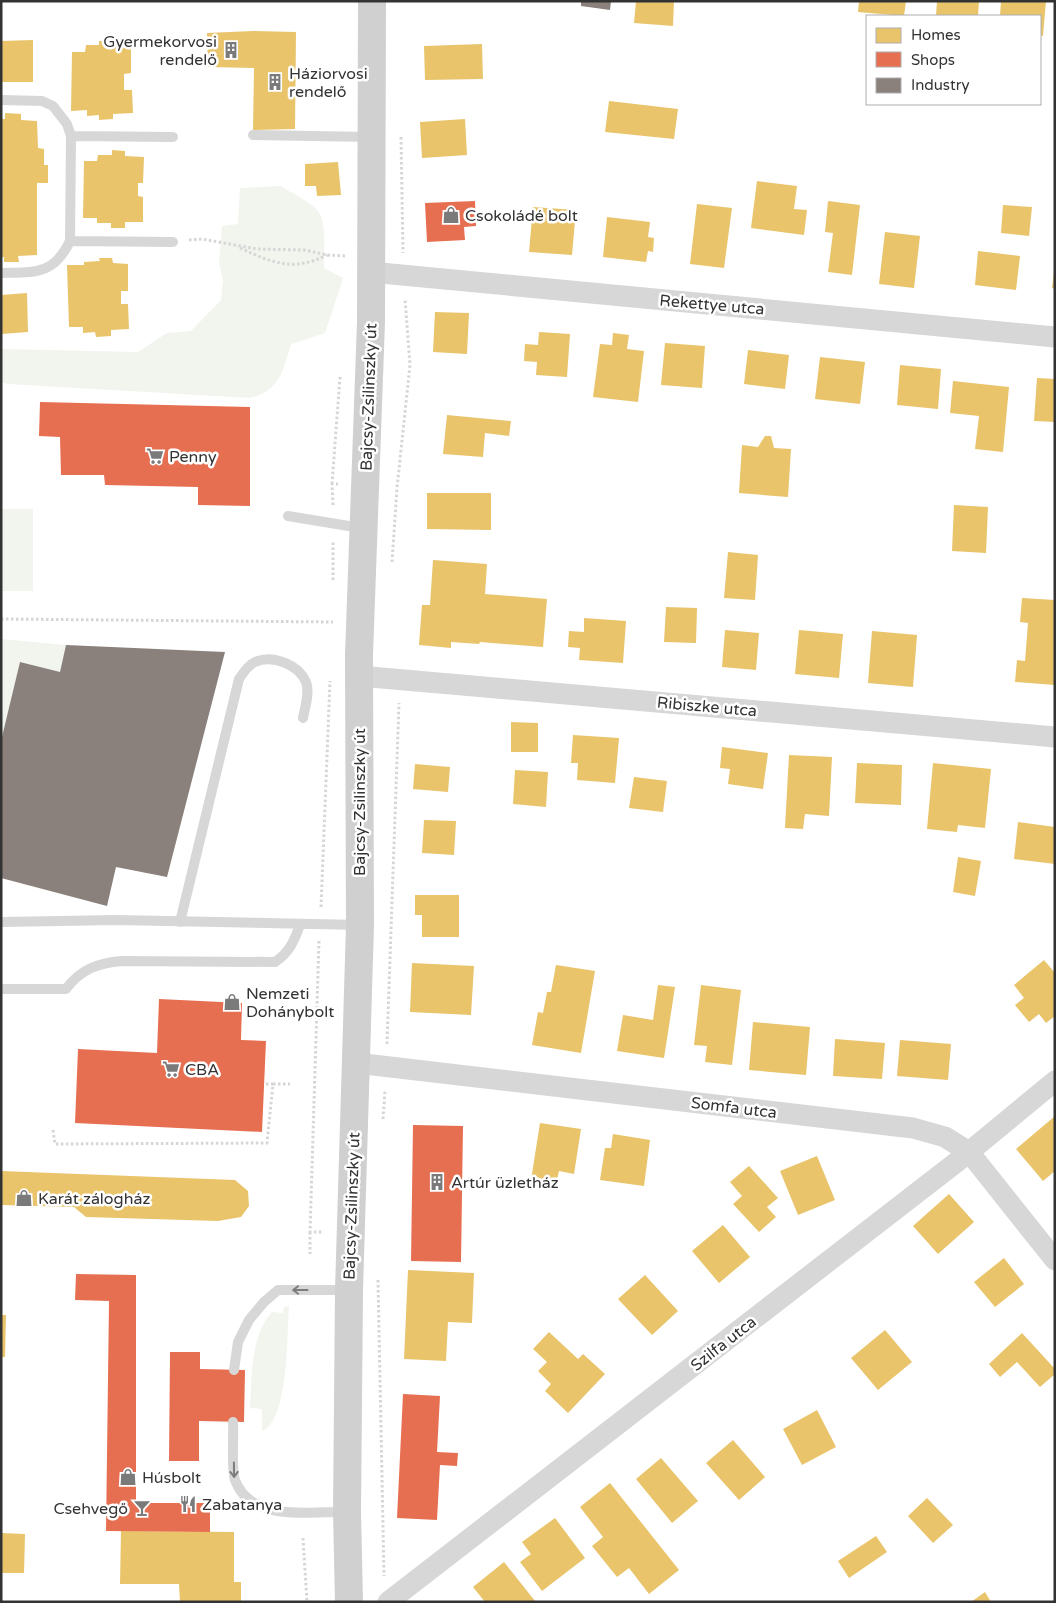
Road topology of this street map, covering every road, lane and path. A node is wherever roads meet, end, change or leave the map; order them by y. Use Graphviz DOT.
graph roads {
  1 [pos="372,1"];
  2 [pos="1,100"];
  3 [pos="401,129"];
  4 [pos="254,135"];
  5 [pos="71,136"];
  6 [pos="173,137"];
  7 [pos="370,137"];
  8 [pos="70,241"];
  9 [pos="173,242"];
  10 [pos="238,247"];
  11 [pos="327,255"];
  12 [pos="363,264"];
  13 [pos="1,273"];
  14 [pos="403,276"];
  15 [pos="1055,337"];
  16 [pos="288,516"];
  17 [pos="362,528"];
  18 [pos="391,564"];
  19 [pos="1,619"];
  20 [pos="360,623"];
  21 [pos="371,677"];
  22 [pos="303,718"];
  23 [pos="1055,737"];
  24 [pos="1,922"];
  25 [pos="180,922"];
  26 [pos="300,925"];
  27 [pos="320,925"];
  28 [pos="360,925"];
  29 [pos="1,989"];
  30 [pos="356,1063"];
  31 [pos="386,1066"];
  32 [pos="1055,1081"];
  33 [pos="264,1084"];
  34 [pos="273,1084"];
  35 [pos="290,1084"];
  36 [pos="383,1125"];
  37 [pos="53,1130"];
  38 [pos="969,1152"];
  39 [pos="310,1232"];
  40 [pos="352,1232"];
  41 [pos="310,1254"];
  42 [pos="1055,1260"];
  43 [pos="378,1273"];
  44 [pos="349,1290"];
  45 [pos="234,1370"];
  46 [pos="234,1422"];
  47 [pos="347,1512"];
  48 [pos="303,1538"];
  49 [pos="386,1592"];
  50 [pos="307,1602"];
  51 [pos="350,1602"];
  1 -- 7 [label="main road, Bajcsy-Zsilinszky út"];
  2 -- 5 [label="lane"];
  3 -- 14 [label="path"];
  4 -- 7 [label="lane"];
  5 -- 6 [label="lane"];
  5 -- 8 [label="lane"];
  7 -- 12 [label="main road, Bajcsy-Zsilinszky út"];
  8 -- 9 [label="lane"];
  8 -- 13 [label="lane"];
  9 -- 10 [label="path"];
  10 -- 11 [label="path"];
  10 -- 11 [label="path"];
  11 -- 12 [label="path"];
  12 -- 14 [label="street, Rekettye utca"];
  12 -- 17 [label="main road, Bajcsy-Zsilinszky út"];
  14 -- 15 [label="street, Rekettye utca"];
  14 -- 18 [label="path"];
  16 -- 17 [label="lane"];
  17 -- 20 [label="main road, Bajcsy-Zsilinszky út"];
  19 -- 20 [label="path"];
  20 -- 21 [label="main road, Bajcsy-Zsilinszky út"];
  21 -- 23 [label="street, Ribiszke utca"];
  21 -- 28 [label="main road, Bajcsy-Zsilinszky út"];
  21 -- 31 [label="path"];
  22 -- 25 [label="lane"];
  24 -- 25 [label="lane"];
  25 -- 26 [label="lane"];
  26 -- 27 [label="lane"];
  26 -- 29 [label="lane"];
  27 -- 28 [label="lane"];
  27 -- 39 [label="path"];
  28 -- 30 [label="main road, Bajcsy-Zsilinszky út"];
  30 -- 31 [label="street, Somfa utca"];
  30 -- 40 [label="main road, Bajcsy-Zsilinszky út"];
  31 -- 36 [label="path"];
  31 -- 38 [label="street, Somfa utca"];
  32 -- 38 [label="street, Szilfa utca"];
  33 -- 34 [label="path"];
  34 -- 35 [label="path"];
  34 -- 37 [label="path"];
  38 -- 42 [label="street, Somfa utca"];
  38 -- 49 [label="street, Szilfa utca"];
  39 -- 40 [label="path"];
  39 -- 41 [label="path"];
  40 -- 44 [label="main road, Bajcsy-Zsilinszky út"];
  43 -- 49 [label="path"];
  44 -- 45 [label="lane, one-way"];
  44 -- 47 [label="main road, Bajcsy-Zsilinszky út"];
  46 -- 47 [label="lane, one-way"];
  47 -- 51 [label="main road, Bajcsy-Zsilinszky út"];
  48 -- 50 [label="path"];
}
